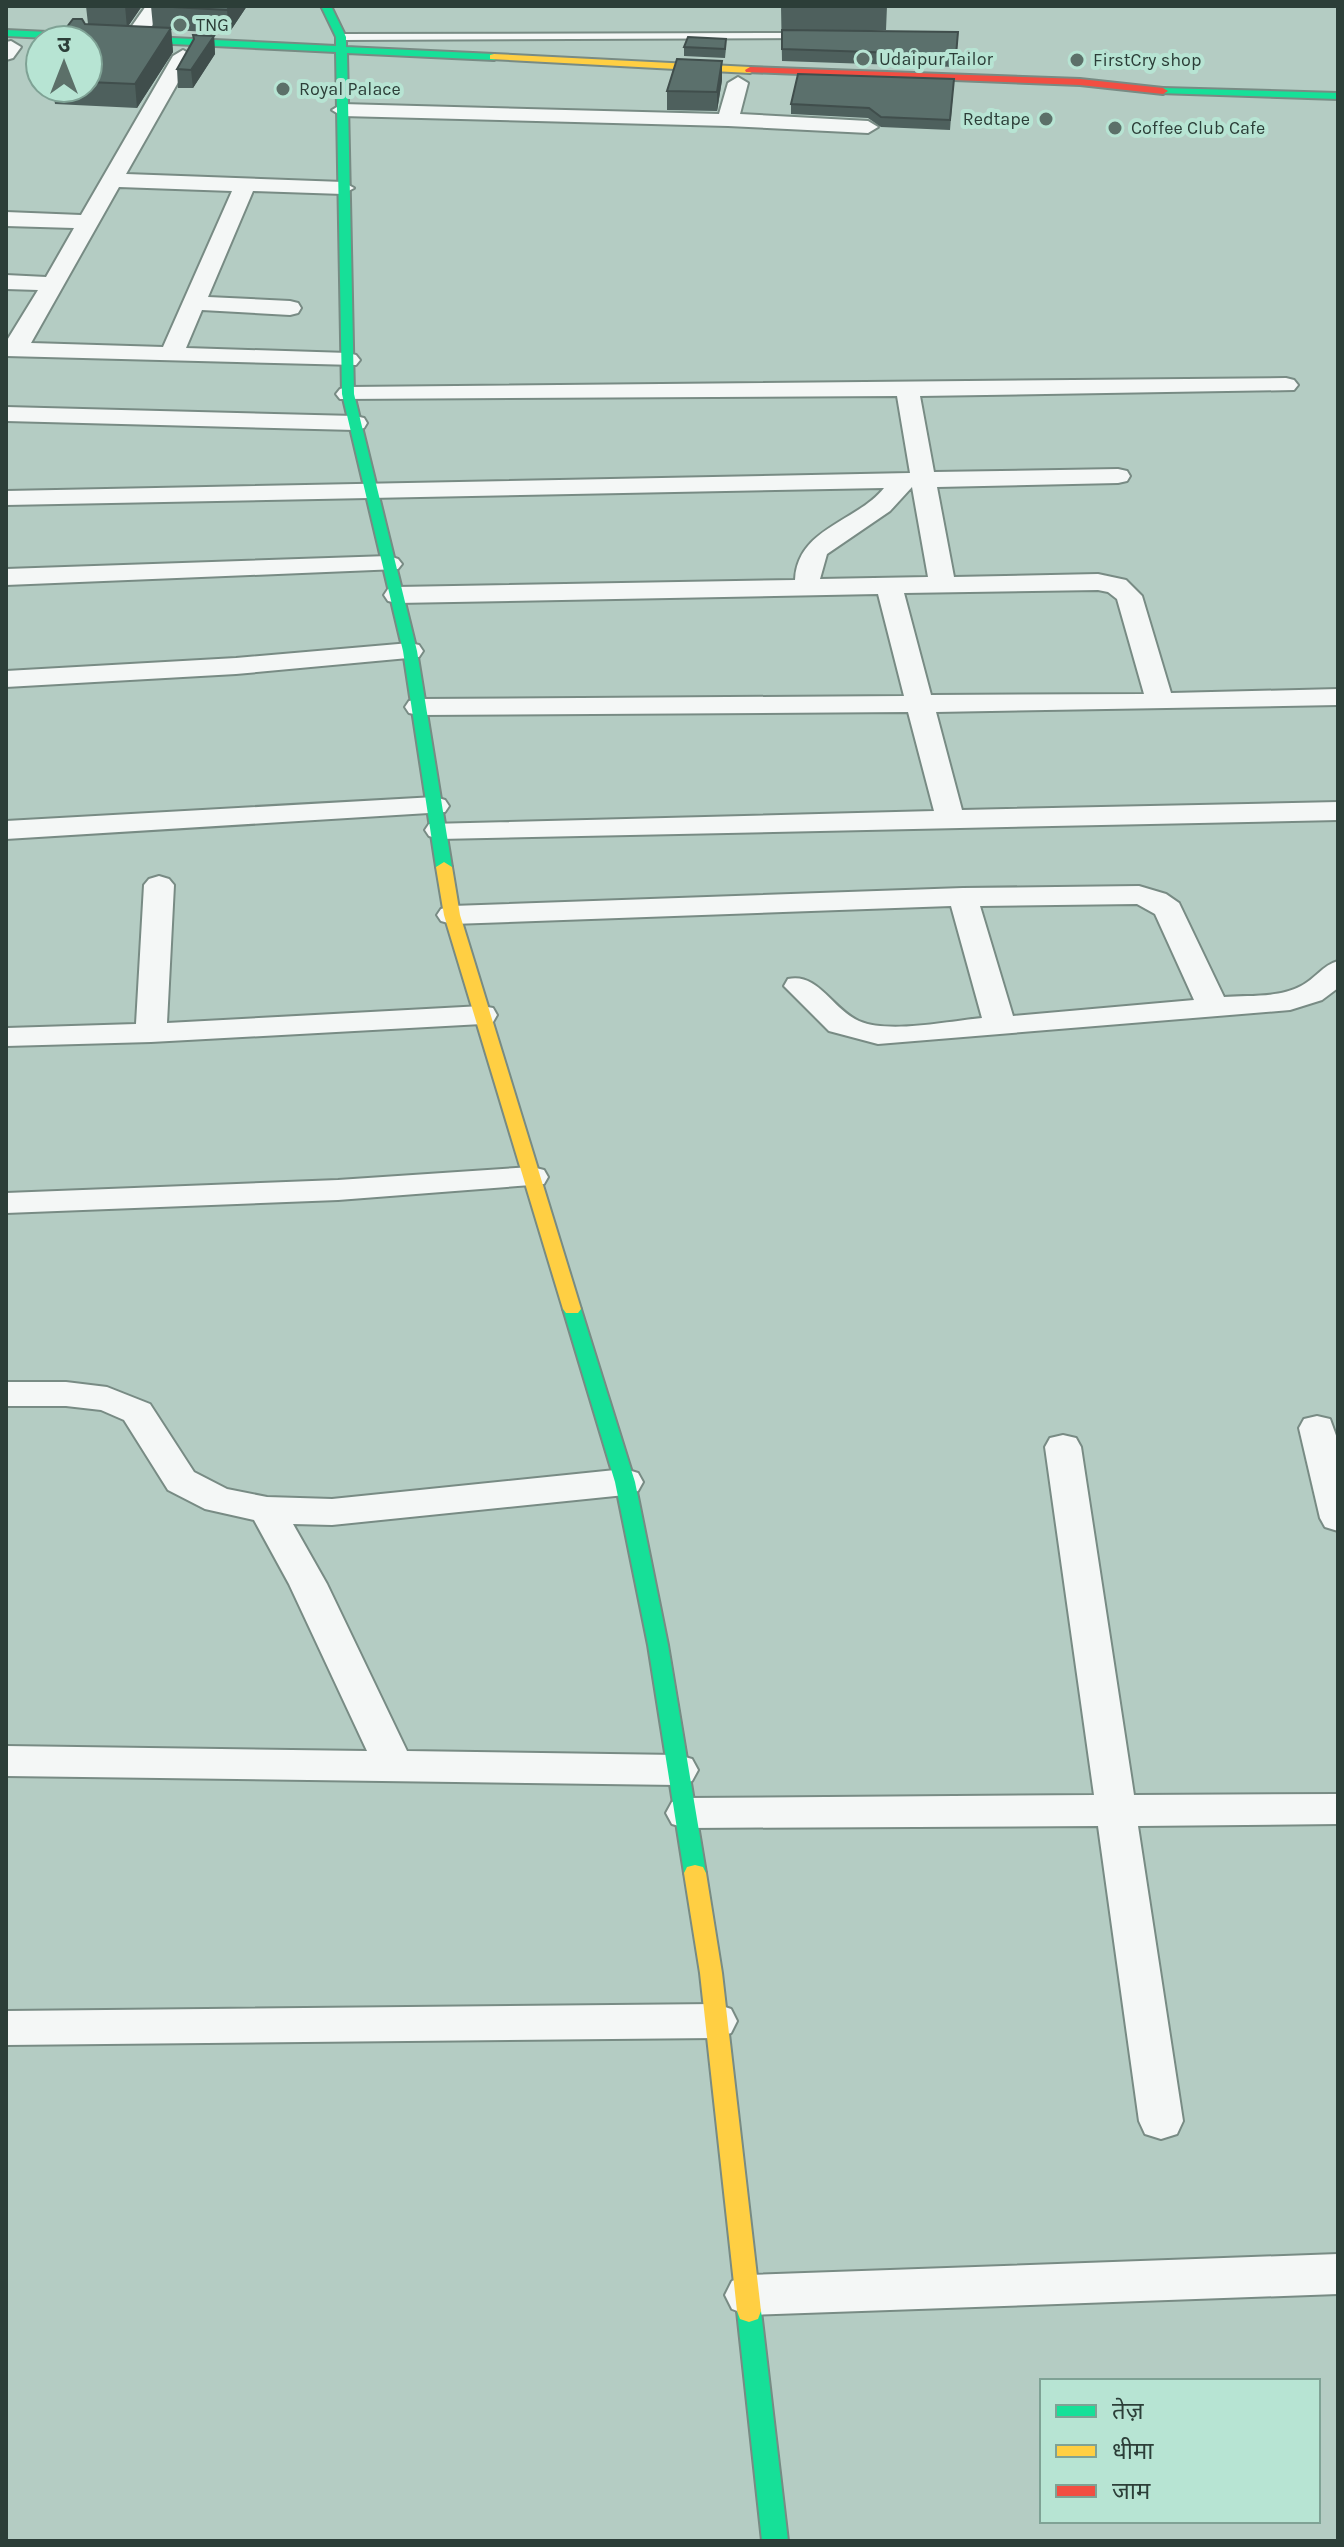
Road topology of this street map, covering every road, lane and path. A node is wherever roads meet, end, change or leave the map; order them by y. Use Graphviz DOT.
graph roads {
  1 [pos="156,6"];
  2 [pos="326,6"];
  3 [pos="815,36"];
  4 [pos="132,40"];
  5 [pos="7,46"];
  6 [pos="341,51"];
  7 [pos="104,52"];
  8 [pos="183,56"];
  9 [pos="738,83"];
  10 [pos="1137,90"];
  11 [pos="1338,96"];
  12 [pos="342,110"];
  13 [pos="728,120"];
  14 [pos="868,127"];
  15 [pos="112,180"];
  16 [pos="245,185"];
  17 [pos="343,188"];
  18 [pos="6,219"];
  19 [pos="88,222"];
  20 [pos="6,282"];
  21 [pos="53,284"];
  22 [pos="195,303"];
  23 [pos="290,308"];
  24 [pos="11,349"];
  25 [pos="171,355"];
  26 [pos="348,360"];
  27 [pos="1286,385"];
  28 [pos="907,387"];
  29 [pos="348,394"];
  30 [pos="6,414"];
  31 [pos="355,423"];
  32 [pos="1118,476"];
  33 [pos="913,481"];
  34 [pos="371,492"];
  35 [pos="6,498"];
  36 [pos="389,564"];
  37 [pos="6,577"];
  38 [pos="942,584"];
  39 [pos="889,585"];
  40 [pos="807,587"];
  41 [pos="397,595"];
  42 [pos="410,651"];
  43 [pos="6,679"];
  44 [pos="1338,697"];
  45 [pos="1160,702"];
  46 [pos="918,703"];
  47 [pos="419,707"];
  48 [pos="1338,811"];
  49 [pos="437,818"];
  50 [pos="950,819"];
  51 [pos="6,830"];
  52 [pos="159,885"];
  53 [pos="963,897"];
  54 [pos="452,915"];
  55 [pos="1338,970"];
  56 [pos="799,986"];
  57 [pos="1213,1008"];
  58 [pos="482,1015"];
  59 [pos="1000,1026"];
  60 [pos="151,1033"];
  61 [pos="6,1038"];
  62 [pos="532,1177"];
  63 [pos="6,1203"];
  64 [pos="6,1394"];
  65 [pos="1317,1428"];
  66 [pos="1063,1447"];
  67 [pos="625,1482"];
  68 [pos="267,1510"];
  69 [pos="1338,1518"];
  70 [pos="6,1761"];
  71 [pos="394,1766"];
  72 [pos="678,1770"];
  73 [pos="1338,1809"];
  74 [pos="1115,1811"];
  75 [pos="686,1813"];
  76 [pos="716,2021"];
  77 [pos="6,2028"];
  78 [pos="1161,2121"];
  79 [pos="1338,2274"];
  80 [pos="748,2295"];
  81 [pos="775,2541"];
  1 -- 4 [label="street"];
  2 -- 6 [label="street"];
  3 -- 6 [label="lane"];
  4 -- 5 [label="street"];
  4 -- 6 [label="street"];
  6 -- 8 [label="street"];
  6 -- 9 [label="street"];
  6 -- 10 [label="street"];
  6 -- 12 [label="street"];
  7 -- 8 [label="street"];
  8 -- 15 [label="street"];
  9 -- 10 [label="street"];
  9 -- 13 [label="street"];
  10 -- 11 [label="street"];
  12 -- 13 [label="street"];
  12 -- 17 [label="street"];
  13 -- 14 [label="street"];
  15 -- 16 [label="street"];
  15 -- 19 [label="street"];
  16 -- 17 [label="street"];
  16 -- 22 [label="street"];
  17 -- 26 [label="street"];
  18 -- 19 [label="street"];
  19 -- 21 [label="street"];
  20 -- 21 [label="street"];
  21 -- 24 [label="street"];
  22 -- 23 [label="street"];
  22 -- 25 [label="street"];
  24 -- 25 [label="street"];
  25 -- 26 [label="street"];
  26 -- 29 [label="street"];
  27 -- 28 [label="street"];
  28 -- 29 [label="street"];
  28 -- 33 [label="street"];
  29 -- 31 [label="street"];
  30 -- 31 [label="street"];
  31 -- 34 [label="street"];
  32 -- 33 [label="street"];
  33 -- 34 [label="street"];
  33 -- 38 [label="street"];
  33 -- 40 [label="street"];
  34 -- 35 [label="street"];
  34 -- 36 [label="street"];
  36 -- 37 [label="street"];
  36 -- 41 [label="street"];
  38 -- 39 [label="street"];
  38 -- 45 [label="street"];
  39 -- 40 [label="street"];
  39 -- 46 [label="street"];
  40 -- 41 [label="street"];
  41 -- 42 [label="street"];
  42 -- 43 [label="street"];
  42 -- 47 [label="street"];
  44 -- 45 [label="street"];
  45 -- 46 [label="street"];
  46 -- 47 [label="street"];
  46 -- 50 [label="street"];
  47 -- 49 [label="street"];
  48 -- 50 [label="street"];
  49 -- 50 [label="street"];
  49 -- 51 [label="street"];
  49 -- 54 [label="street"];
  52 -- 60 [label="street"];
  53 -- 54 [label="street"];
  53 -- 57 [label="street"];
  53 -- 59 [label="street"];
  54 -- 58 [label="street"];
  55 -- 57 [label="street"];
  56 -- 59 [label="street"];
  57 -- 59 [label="street"];
  58 -- 60 [label="street"];
  58 -- 62 [label="street"];
  60 -- 61 [label="street"];
  62 -- 63 [label="street"];
  62 -- 67 [label="street"];
  64 -- 68 [label="street"];
  65 -- 69 [label="street"];
  66 -- 74 [label="street"];
  67 -- 68 [label="street"];
  67 -- 72 [label="street"];
  68 -- 71 [label="street"];
  70 -- 71 [label="street"];
  71 -- 72 [label="street"];
  72 -- 75 [label="street"];
  73 -- 74 [label="street"];
  74 -- 75 [label="street"];
  74 -- 78 [label="street"];
  75 -- 76 [label="street"];
  76 -- 77 [label="street"];
  76 -- 80 [label="street"];
  79 -- 80 [label="street"];
  80 -- 81 [label="street"];
}
